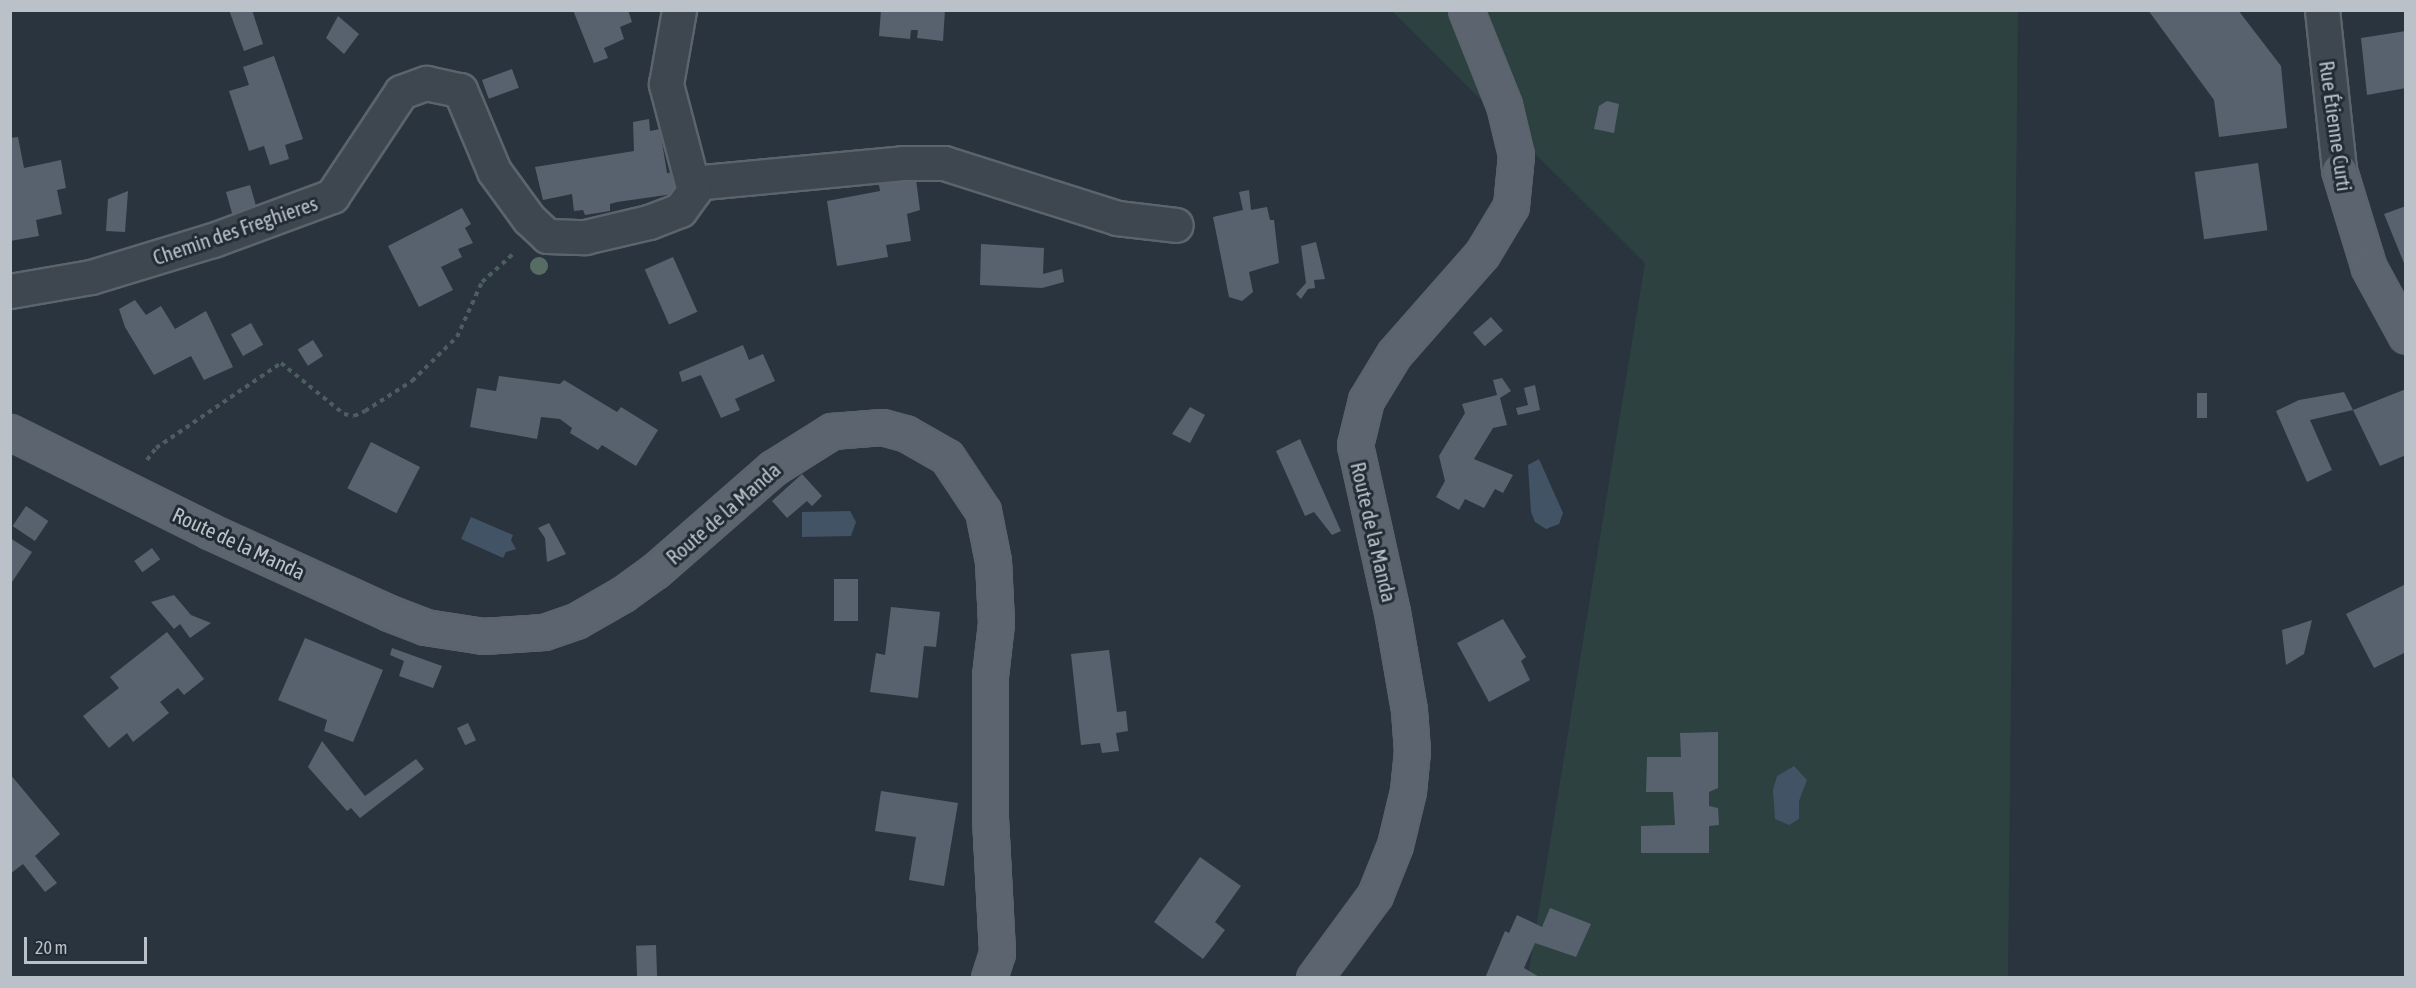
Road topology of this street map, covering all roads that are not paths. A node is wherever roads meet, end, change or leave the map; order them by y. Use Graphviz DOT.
graph roads {
  1 [pos="679,10"];
  2 [pos="1466,10"];
  3 [pos="2322,10"];
  4 [pos="2339,170"];
  5 [pos="693,183"];
  6 [pos="1176,225"];
  7 [pos="10,291"];
  8 [pos="2406,336"];
  9 [pos="10,432"];
  10 [pos="988,978"];
  11 [pos="1314,978"];
  1 -- 5 [label="street"];
  2 -- 11 [label="main road, Route de la Manda"];
  3 -- 4 [label="street, Rue Étienne Curti"];
  4 -- 8 [label="main road, Rue Étienne Curti"];
  5 -- 6 [label="street"];
  5 -- 7 [label="street, Chemin des Freghieres"];
  9 -- 10 [label="main road, Route de la Manda"];
}
